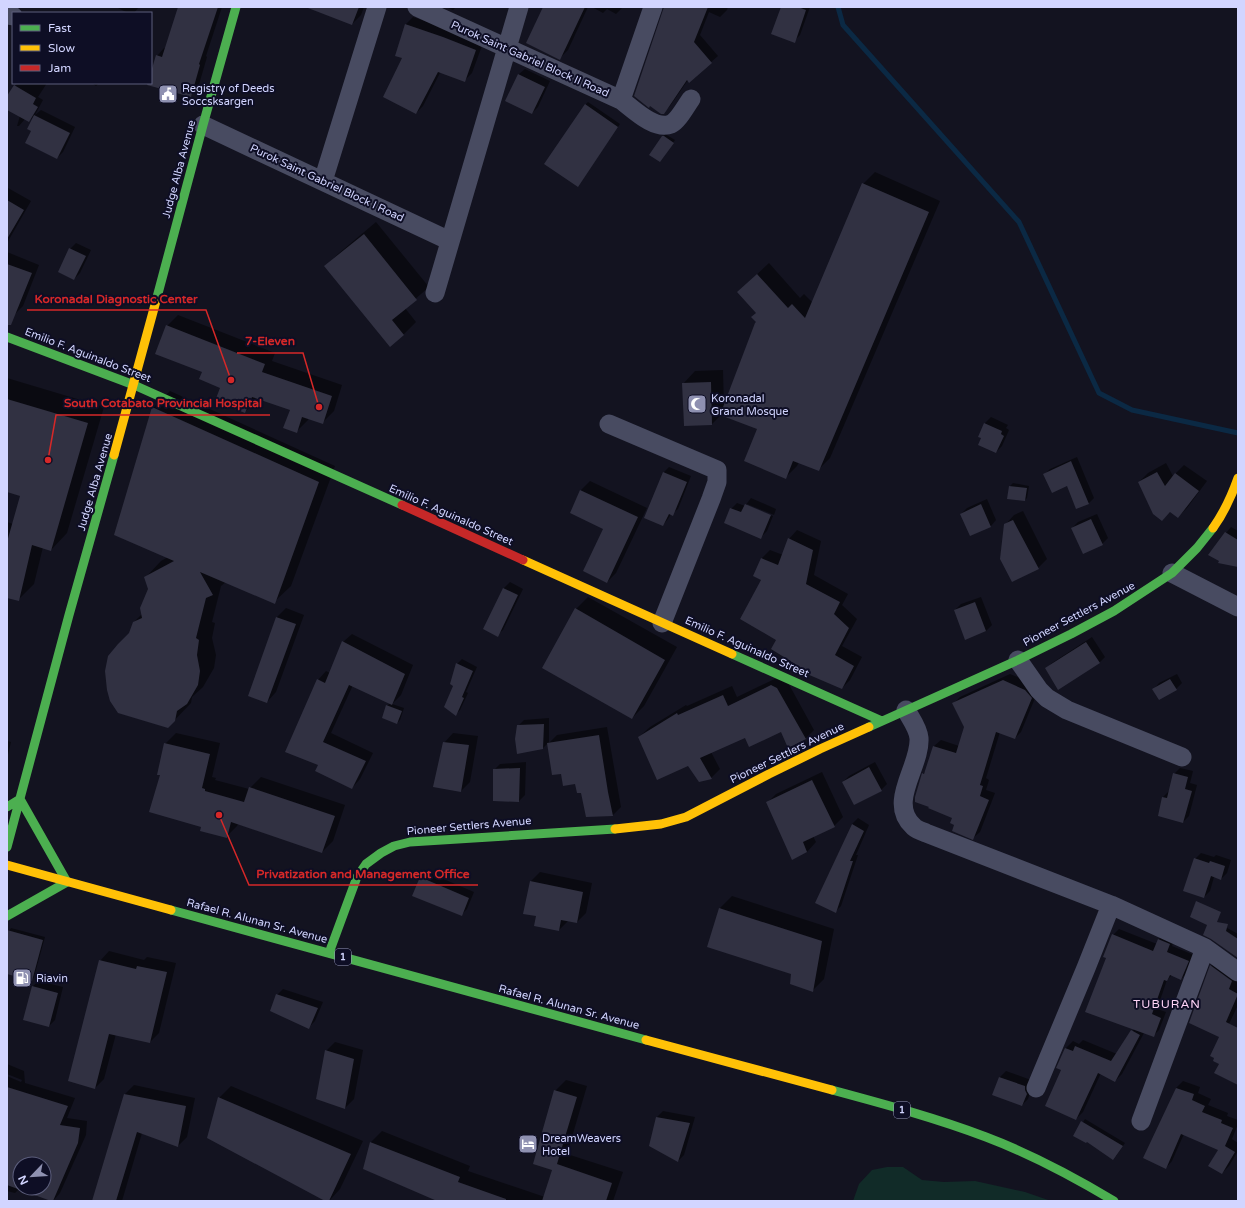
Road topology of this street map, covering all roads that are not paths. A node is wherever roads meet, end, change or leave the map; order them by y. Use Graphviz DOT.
graph roads {
  1 [pos="236,7"];
  2 [pos="377,7"];
  3 [pos="417,7"];
  4 [pos="519,7"];
  5 [pos="653,7"];
  6 [pos="506,48"];
  7 [pos="691,99"];
  8 [pos="621,100"];
  9 [pos="203,125"];
  10 [pos="323,182"];
  11 [pos="450,241"];
  12 [pos="436,293"];
  13 [pos="7,337"];
  14 [pos="134,386"];
  15 [pos="609,424"];
  16 [pos="1238,478"];
  17 [pos="1172,573"];
  18 [pos="1238,607"];
  19 [pos="662,623"];
  20 [pos="1018,660"];
  21 [pos="906,710"];
  22 [pos="882,721"];
  23 [pos="1182,757"];
  24 [pos="20,799"];
  25 [pos="7,807"];
  26 [pos="7,847"];
  27 [pos="7,865"];
  28 [pos="67,882"];
  29 [pos="1111,905"];
  30 [pos="7,916"];
  31 [pos="1205,948"];
  32 [pos="330,953"];
  33 [pos="1238,972"];
  34 [pos="1036,1088"];
  35 [pos="1141,1121"];
  36 [pos="1114,1201"];
  1 -- 9 [label="main road, Judge Alba Avenue"];
  2 -- 10 [label="street"];
  3 -- 6 [label="street, Purok Saint Gabriel Block II Road"];
  4 -- 6 [label="street"];
  5 -- 8 [label="street"];
  6 -- 8 [label="street, Purok Saint Gabriel Block II Road"];
  6 -- 11 [label="street"];
  7 -- 8 [label="street, Purok Saint Gabriel Block II Road"];
  9 -- 10 [label="street, Purok Saint Gabriel Block I Road"];
  9 -- 14 [label="main road, Judge Alba Avenue"];
  10 -- 11 [label="street, Purok Saint Gabriel Block I Road"];
  11 -- 12 [label="street"];
  13 -- 14 [label="main road, Emilio F. Aguinaldo Street"];
  14 -- 19 [label="main road, Emilio F. Aguinaldo Street"];
  14 -- 24 [label="main road, Judge Alba Avenue"];
  15 -- 19 [label="street"];
  16 -- 17 [label="main road, Pioneer Settlers Avenue"];
  17 -- 18 [label="street"];
  17 -- 20 [label="main road, Pioneer Settlers Avenue"];
  19 -- 22 [label="main road, Emilio F. Aguinaldo Street"];
  20 -- 21 [label="main road, Pioneer Settlers Avenue"];
  20 -- 23 [label="street"];
  21 -- 22 [label="main road, Pioneer Settlers Avenue"];
  21 -- 29 [label="street"];
  22 -- 32 [label="main road, Pioneer Settlers Avenue"];
  24 -- 25 [label="main road"];
  24 -- 26 [label="main road, Judge Alba Avenue"];
  24 -- 28 [label="main road"];
  27 -- 28 [label="main road, Rafael R. Alunan Sr. Avenue / 1"];
  28 -- 30 [label="main road"];
  28 -- 32 [label="main road, Rafael R. Alunan Sr. Avenue / 1"];
  29 -- 31 [label="street"];
  29 -- 34 [label="street"];
  31 -- 33 [label="street"];
  31 -- 35 [label="street"];
  32 -- 36 [label="main road, Rafael R. Alunan Sr. Avenue / 1"];
}
